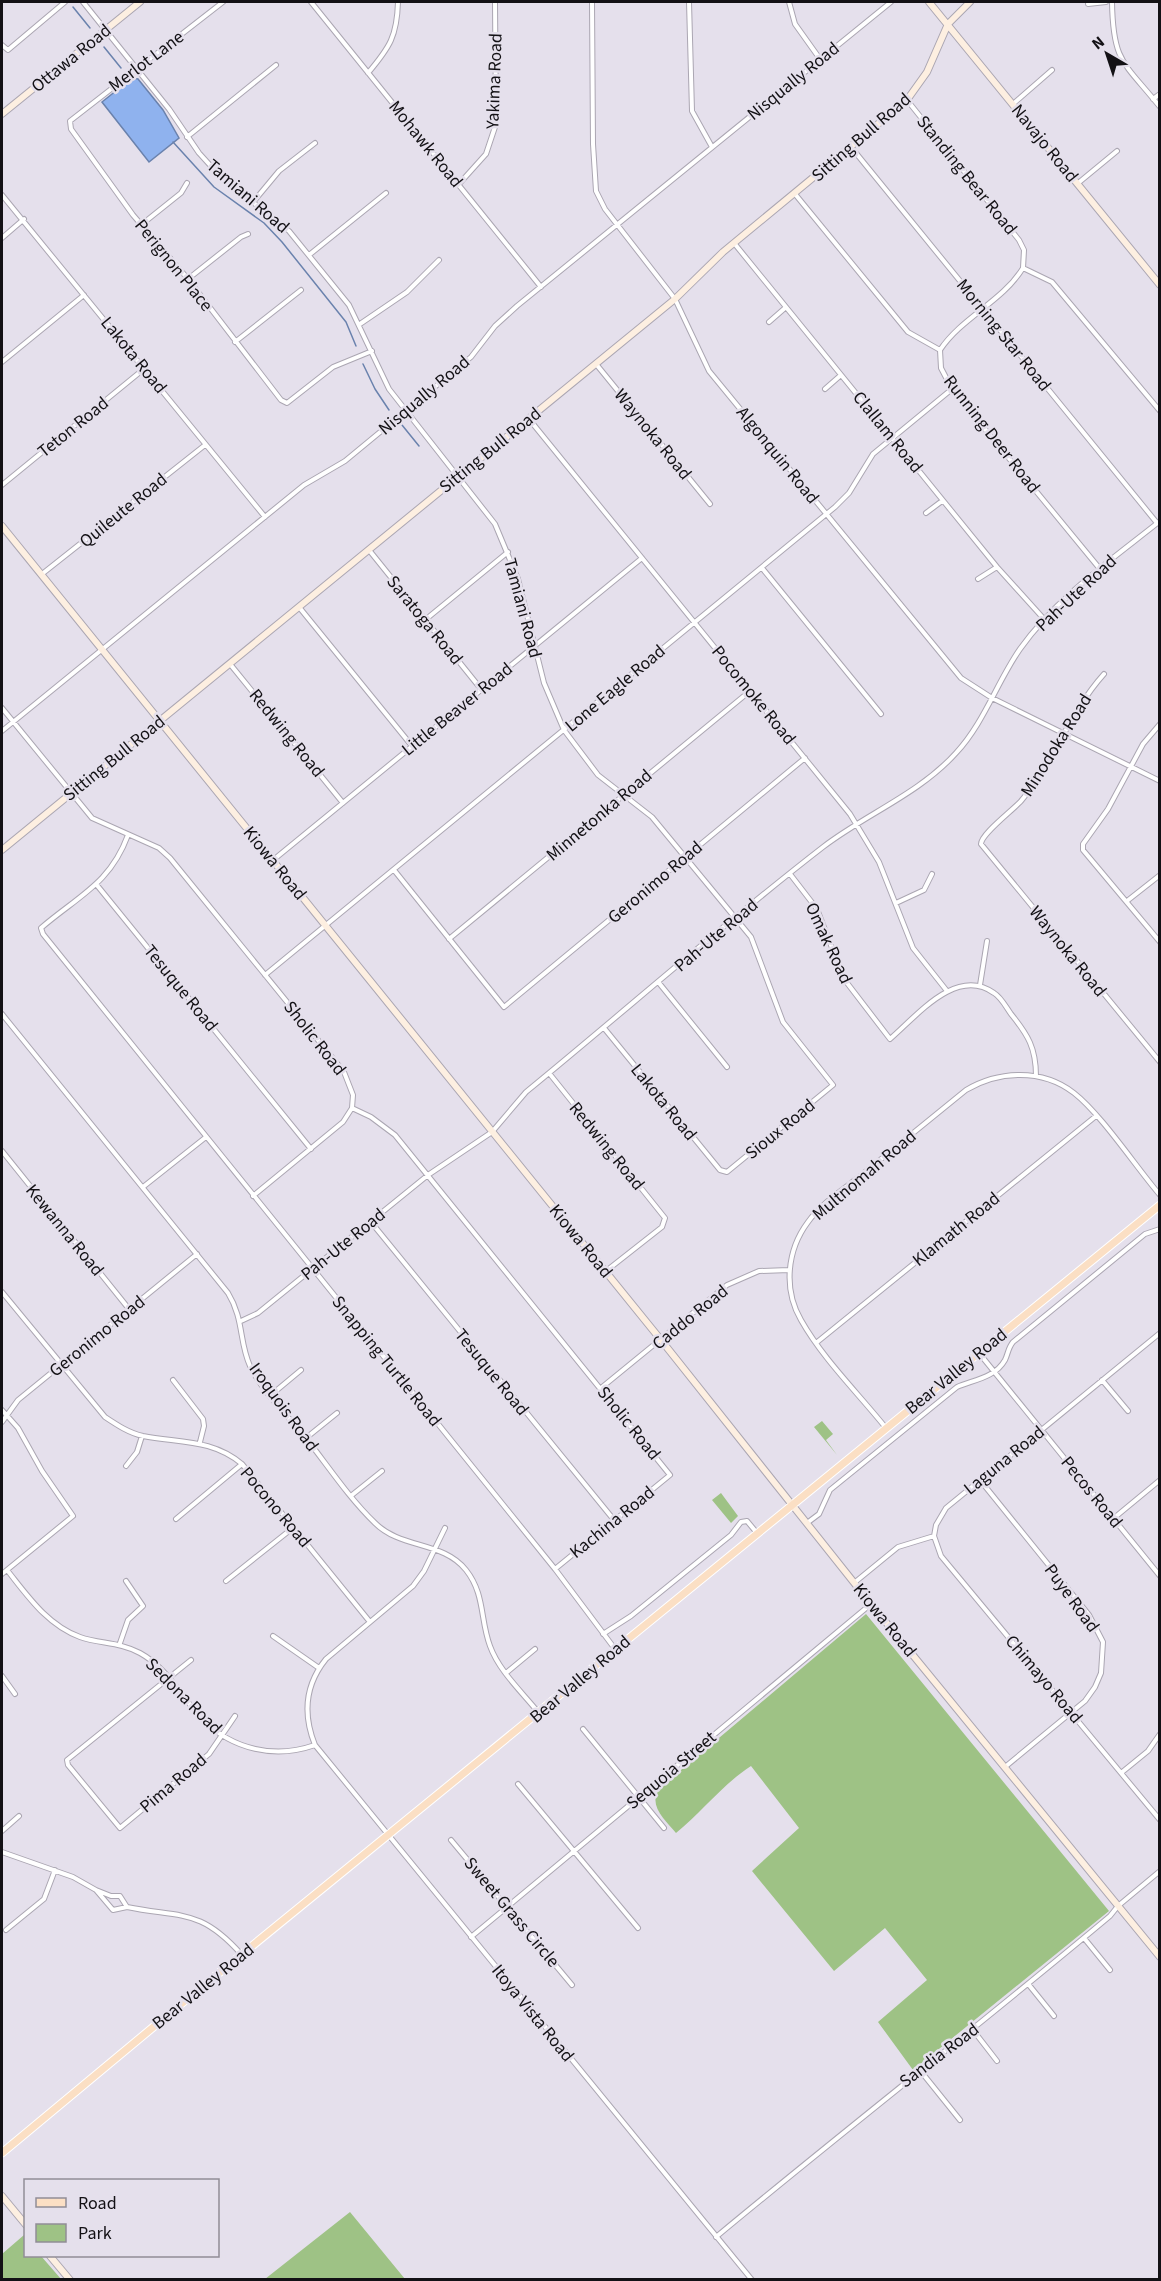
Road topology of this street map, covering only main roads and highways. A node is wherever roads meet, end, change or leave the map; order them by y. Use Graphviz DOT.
graph roads {
  1 [pos="1160,1205"];
  2 [pos="2,2153"];
  1 -- 2 [label="main road, Bear Valley Road"];
}
